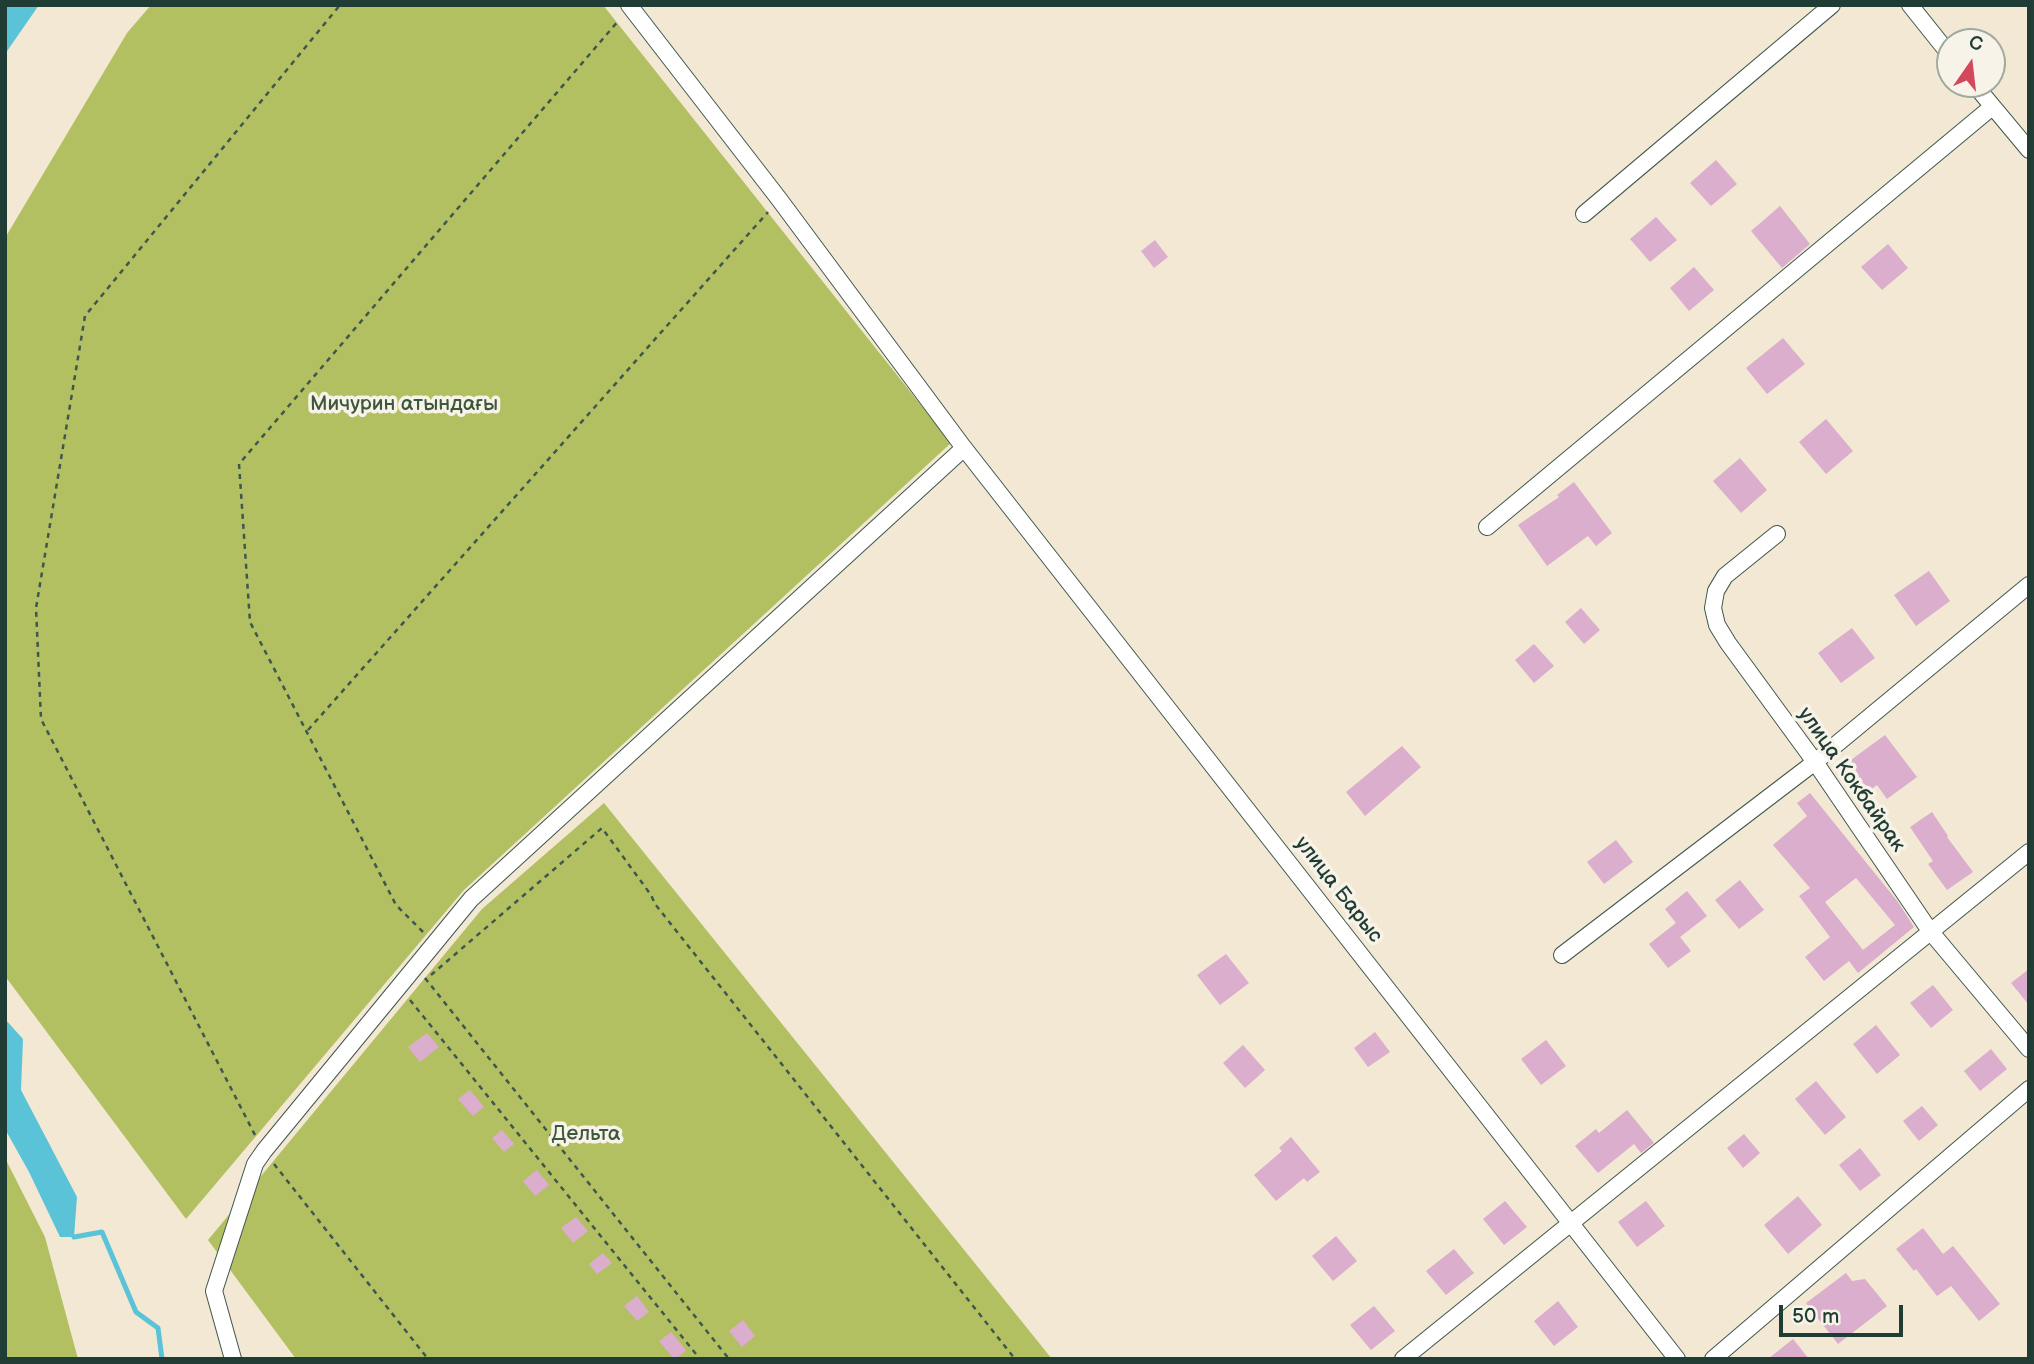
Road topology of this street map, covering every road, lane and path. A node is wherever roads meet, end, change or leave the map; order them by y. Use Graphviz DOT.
graph roads {
  1 [pos="340,5"];
  2 [pos="1832,5"];
  3 [pos="1910,5"];
  4 [pos="630,6"];
  5 [pos="1936,38"];
  6 [pos="1985,98"];
  7 [pos="1992,107"];
  8 [pos="2029,150"];
  9 [pos="779,199"];
  10 [pos="1584,214"];
  11 [pos="964,449"];
  12 [pos="1487,527"];
  13 [pos="1777,534"];
  14 [pos="2029,585"];
  15 [pos="307,732"];
  16 [pos="1815,762"];
  17 [pos="2029,852"];
  18 [pos="1930,931"];
  19 [pos="434,944"];
  20 [pos="1562,955"];
  21 [pos="415,966"];
  22 [pos="426,979"];
  23 [pos="399,986"];
  24 [pos="2029,1049"];
  25 [pos="2029,1089"];
  26 [pos="264,1151"];
  27 [pos="1571,1222"];
  28 [pos="233,1359"];
  29 [pos="428,1359"];
  30 [pos="700,1359"];
  31 [pos="729,1359"];
  32 [pos="1015,1359"];
  33 [pos="1403,1359"];
  34 [pos="1677,1359"];
  35 [pos="1713,1359"];
  1 -- 26 [label="path"];
  2 -- 10 [label="street"];
  3 -- 5 [label="street"];
  4 -- 9 [label="street, улица Барыс"];
  4 -- 15 [label="path"];
  6 -- 7 [label="street"];
  7 -- 8 [label="street"];
  7 -- 12 [label="street"];
  9 -- 11 [label="street, улица Барыс"];
  9 -- 15 [label="path"];
  11 -- 19 [label="street"];
  11 -- 27 [label="street, улица Барыс"];
  13 -- 16 [label="street, улица Кокбайрак"];
  14 -- 16 [label="street"];
  15 -- 19 [label="path"];
  16 -- 18 [label="street, улица Кокбайрак"];
  16 -- 20 [label="street"];
  17 -- 18 [label="street"];
  18 -- 24 [label="street, улица Кокбайрак"];
  18 -- 27 [label="street"];
  19 -- 21 [label="street"];
  21 -- 22 [label="path"];
  21 -- 23 [label="street"];
  22 -- 31 [label="path"];
  22 -- 32 [label="path"];
  23 -- 26 [label="street"];
  23 -- 30 [label="path"];
  25 -- 35 [label="street"];
  26 -- 28 [label="street"];
  26 -- 29 [label="path"];
  27 -- 33 [label="street"];
  27 -- 34 [label="street, улица Барыс"];
}
